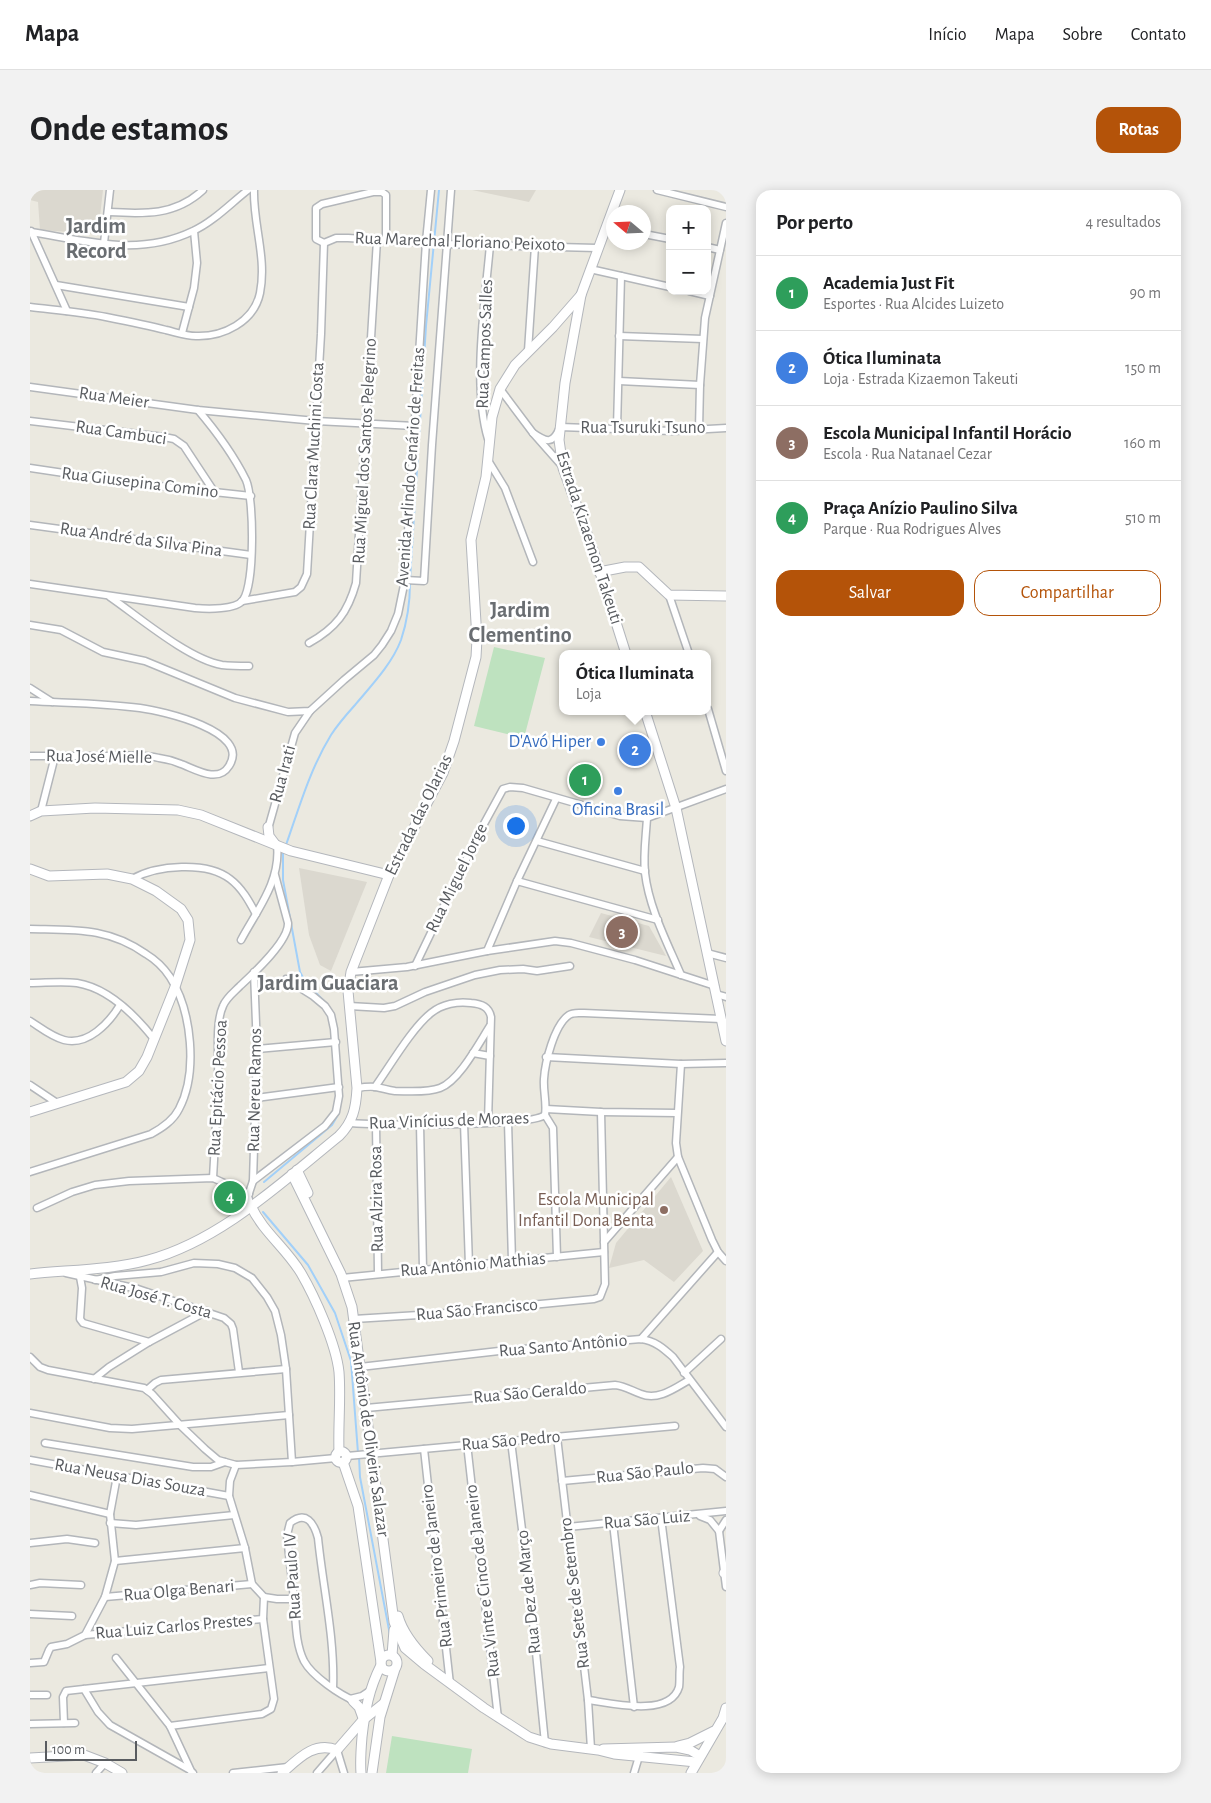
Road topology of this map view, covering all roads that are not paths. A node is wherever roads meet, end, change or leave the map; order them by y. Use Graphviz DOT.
graph roads {
  1 [pos="110,190"];
  2 [pos="203,190"];
  3 [pos="248,190"];
  4 [pos="254,190"];
  5 [pos="431,190"];
  6 [pos="451,190"];
  7 [pos="620,190"];
  8 [pos="657,190"];
  9 [pos="681,193"];
  10 [pos="616,205"];
  11 [pos="726,206"];
  12 [pos="108,212"];
  13 [pos="726,224"];
  14 [pos="31,231"];
  15 [pos="194,231"];
  16 [pos="606,234"];
  17 [pos="651,235"];
  18 [pos="666,238"];
  19 [pos="377,240"];
  20 [pos="386,240"];
  21 [pos="427,242"];
  22 [pos="324,243"];
  23 [pos="104,244"];
  24 [pos="446,244"];
  25 [pos="490,246"];
  26 [pos="535,246"];
  27 [pos="598,248"];
  28 [pos="711,248"];
  29 [pos="720,250"];
  30 [pos="590,269"];
  31 [pos="621,276"];
  32 [pos="56,285"];
  33 [pos="666,286"];
  34 [pos="582,295"];
  35 [pos="706,295"];
  36 [pos="710,296"];
  37 [pos="30,307"];
  38 [pos="189,307"];
  39 [pos="67,311"];
  40 [pos="575,326"];
  41 [pos="553,327"];
  42 [pos="182,333"];
  43 [pos="619,336"];
  44 [pos="703,339"];
  45 [pos="528,351"];
  46 [pos="618,381"];
  47 [pos="700,385"];
  48 [pos="30,387"];
  49 [pos="500,389"];
  50 [pos="198,410"];
  51 [pos="30,421"];
  52 [pos="316,421"];
  53 [pos="367,424"];
  54 [pos="415,426"];
  55 [pos="560,427"];
  56 [pos="617,428"];
  57 [pos="726,428"];
  58 [pos="699,429"];
  59 [pos="533,432"];
  60 [pos="490,442"];
  61 [pos="489,462"];
  62 [pos="30,468"];
  63 [pos="564,468"];
  64 [pos="215,492"];
  65 [pos="251,496"];
  66 [pos="30,525"];
  67 [pos="251,555"];
  68 [pos="532,562"];
  69 [pos="599,572"];
  70 [pos="407,580"];
  71 [pos="30,584"];
  72 [pos="669,595"];
  73 [pos="109,596"];
  74 [pos="726,596"];
  75 [pos="242,601"];
  76 [pos="30,625"];
  77 [pos="309,643"];
  78 [pos="625,650"];
  79 [pos="688,650"];
  80 [pos="249,666"];
  81 [pos="30,688"];
  82 [pos="30,702"];
  83 [pos="53,703"];
  84 [pos="310,711"];
  85 [pos="646,715"];
  86 [pos="710,715"];
  87 [pos="30,756"];
  88 [pos="55,756"];
  89 [pos="726,771"];
  90 [pos="726,789"];
  91 [pos="556,799"];
  92 [pos="676,808"];
  93 [pos="42,812"];
  94 [pos="30,816"];
  95 [pos="647,818"];
  96 [pos="264,835"];
  97 [pos="537,840"];
  98 [pos="277,845"];
  99 [pos="30,869"];
  100 [pos="645,871"];
  101 [pos="275,875"];
  102 [pos="389,875"];
  103 [pos="132,879"];
  104 [pos="517,881"];
  105 [pos="256,914"];
  106 [pos="658,920"];
  107 [pos="30,929"];
  108 [pos="241,940"];
  109 [pos="486,951"];
  110 [pos="707,954"];
  111 [pos="726,958"];
  112 [pos="414,966"];
  113 [pos="570,966"];
  114 [pos="254,972"];
  115 [pos="351,972"];
  116 [pos="681,975"];
  117 [pos="286,980"];
  118 [pos="30,983"];
  119 [pos="175,987"];
  120 [pos="715,990"];
  121 [pos="726,997"];
  122 [pos="120,1005"];
  123 [pos="349,1006"];
  124 [pos="721,1019"];
  125 [pos="30,1022"];
  126 [pos="491,1025"];
  127 [pos="154,1039"];
  128 [pos="726,1041"];
  129 [pos="336,1042"];
  130 [pos="257,1049"];
  131 [pos="473,1053"];
  132 [pos="490,1056"];
  133 [pos="546,1057"];
  134 [pos="726,1063"];
  135 [pos="681,1064"];
  136 [pos="30,1085"];
  137 [pos="339,1087"];
  138 [pos="375,1087"];
  139 [pos="357,1088"];
  140 [pos="256,1098"];
  141 [pos="57,1103"];
  142 [pos="30,1112"];
  143 [pos="546,1112"];
  144 [pos="601,1112"];
  145 [pos="677,1113"];
  146 [pos="488,1122"];
  147 [pos="508,1122"];
  148 [pos="350,1123"];
  149 [pos="376,1124"];
  150 [pos="420,1124"];
  151 [pos="464,1124"];
  152 [pos="678,1157"];
  153 [pos="30,1172"];
  154 [pos="294,1172"];
  155 [pos="214,1178"];
  156 [pos="253,1181"];
  157 [pos="249,1194"];
  158 [pos="251,1206"];
  159 [pos="37,1208"];
  160 [pos="604,1242"];
  161 [pos="604,1252"];
  162 [pos="718,1252"];
  163 [pos="557,1257"];
  164 [pos="512,1261"];
  165 [pos="726,1261"];
  166 [pos="469,1266"];
  167 [pos="423,1269"];
  168 [pos="60,1271"];
  169 [pos="378,1273"];
  170 [pos="30,1274"];
  171 [pos="80,1277"];
  172 [pos="344,1277"];
  173 [pos="95,1280"];
  174 [pos="208,1312"];
  175 [pos="356,1319"];
  176 [pos="641,1339"];
  177 [pos="721,1339"];
  178 [pos="149,1342"];
  179 [pos="30,1357"];
  180 [pos="363,1367"];
  181 [pos="286,1369"];
  182 [pos="239,1372"];
  183 [pos="684,1373"];
  184 [pos="94,1379"];
  185 [pos="689,1380"];
  186 [pos="147,1390"];
  187 [pos="368,1408"];
  188 [pos="30,1413"];
  189 [pos="289,1415"];
  190 [pos="180,1425"];
  191 [pos="675,1426"];
  192 [pos="726,1428"];
  193 [pos="557,1437"];
  194 [pos="512,1441"];
  195 [pos="45,1443"];
  196 [pos="467,1444"];
  197 [pos="424,1448"];
  198 [pos="374,1453"];
  199 [pos="343,1457"];
  200 [pos="30,1460"];
  201 [pos="225,1462"];
  202 [pos="292,1462"];
  203 [pos="236,1465"];
  204 [pos="117,1476"];
  205 [pos="726,1477"];
  206 [pos="562,1481"];
  207 [pos="30,1495"];
  208 [pos="229,1496"];
  209 [pos="726,1512"];
  210 [pos="110,1514"];
  211 [pos="698,1515"];
  212 [pos="234,1516"];
  213 [pos="661,1518"];
  214 [pos="726,1520"];
  215 [pos="110,1523"];
  216 [pos="613,1523"];
  217 [pos="568,1528"];
  218 [pos="719,1531"];
  219 [pos="30,1543"];
  220 [pos="94,1543"];
  221 [pos="245,1548"];
  222 [pos="114,1561"];
  223 [pos="725,1573"];
  224 [pos="252,1584"];
  225 [pos="30,1585"];
  226 [pos="81,1585"];
  227 [pos="726,1587"];
  228 [pos="105,1597"];
  229 [pos="264,1597"];
  230 [pos="294,1599"];
  231 [pos="30,1614"];
  232 [pos="72,1616"];
  233 [pos="263,1619"];
  234 [pos="394,1622"];
  235 [pos="405,1633"];
  236 [pos="85,1635"];
  237 [pos="405,1648"];
  238 [pos="420,1653"];
  239 [pos="116,1658"];
  240 [pos="394,1660"];
  241 [pos="30,1663"];
  242 [pos="381,1664"];
  243 [pos="269,1668"];
  244 [pos="441,1676"];
  245 [pos="135,1683"];
  246 [pos="450,1684"];
  247 [pos="333,1688"];
  248 [pos="84,1689"];
  249 [pos="371,1690"];
  250 [pos="30,1695"];
  251 [pos="46,1695"];
  252 [pos="352,1700"];
  253 [pos="588,1700"];
  254 [pos="383,1704"];
  255 [pos="366,1705"];
  256 [pos="634,1707"];
  257 [pos="726,1708"];
  258 [pos="498,1718"];
  259 [pos="724,1718"];
  260 [pos="363,1720"];
  261 [pos="64,1723"];
  262 [pos="30,1724"];
  263 [pos="76,1724"];
  264 [pos="170,1726"];
  265 [pos="714,1731"];
  266 [pos="545,1743"];
  267 [pos="676,1747"];
  268 [pos="594,1749"];
  269 [pos="337,1750"];
  270 [pos="640,1753"];
  271 [pos="30,1758"];
  272 [pos="698,1759"];
  273 [pos="105,1763"];
  274 [pos="285,1770"];
  275 [pos="192,1772"];
  276 [pos="96,1773"];
  277 [pos="122,1773"];
  278 [pos="233,1773"];
  279 [pos="317,1773"];
  280 [pos="344,1773"];
  281 [pos="361,1773"];
  282 [pos="372,1773"];
  283 [pos="634,1773"];
  284 [pos="691,1773"];
  1 -- 12 [label="street"];
  2 -- 12 [label="street"];
  3 -- 15 [label="street"];
  4 -- 42 [label="street"];
  5 -- 21 [label="street, Avenida Arlindo Genário de Freitas"];
  6 -- 24 [label="street, Avenida Arlindo Genário de Freitas"];
  7 -- 10 [label="street, Estrada Kizaemon Takeuti"];
  8 -- 9 [label="street"];
  9 -- 11 [label="street"];
  12 -- 23 [label="street"];
  13 -- 29 [label="street"];
  14 -- 23 [label="street"];
  14 -- 32 [label="street"];
  15 -- 23 [label="street"];
  15 -- 38 [label="street"];
  16 -- 27 [label="street, Estrada Kizaemon Takeuti"];
  17 -- 18 [label="street"];
  19 -- 20 [label="street, Rua Marechal Floriano Peixoto"];
  19 -- 22 [label="street, Rua Marechal Floriano Peixoto"];
  19 -- 53 [label="street, Rua Miguel dos Santos Pelegrino"];
  20 -- 21 [label="street, Rua Marechal Floriano Peixoto"];
  20 -- 22 [label="street"];
  21 -- 24 [label="street, Rua Marechal Floriano Peixoto"];
  21 -- 54 [label="street, Avenida Arlindo Genário de Freitas"];
  22 -- 52 [label="street, Rua Clara Muchini Costa"];
  24 -- 25 [label="street, Rua Marechal Floriano Peixoto"];
  24 -- 70 [label="street, Avenida Arlindo Genário de Freitas"];
  25 -- 26 [label="street, Rua Marechal Floriano Peixoto"];
  25 -- 60 [label="street, Rua Campos Salles"];
  26 -- 27 [label="street, Rua Marechal Floriano Peixoto"];
  26 -- 45 [label="street"];
  27 -- 30 [label="street, Estrada Kizaemon Takeuti"];
  28 -- 29 [label="street"];
  29 -- 36 [label="street"];
  30 -- 31 [label="street"];
  30 -- 34 [label="street, Estrada Kizaemon Takeuti"];
  31 -- 33 [label="street"];
  31 -- 43 [label="street"];
  32 -- 38 [label="street"];
  32 -- 39 [label="street"];
  34 -- 40 [label="street, Estrada Kizaemon Takeuti"];
  34 -- 41 [label="street, Estrada das Olarias"];
  35 -- 36 [label="street"];
  36 -- 44 [label="street"];
  37 -- 39 [label="street"];
  38 -- 42 [label="street"];
  39 -- 42 [label="street"];
  40 -- 41 [label="street"];
  40 -- 55 [label="street, Estrada Kizaemon Takeuti"];
  41 -- 45 [label="street, Estrada das Olarias"];
  43 -- 44 [label="street"];
  43 -- 46 [label="street"];
  44 -- 47 [label="street"];
  45 -- 49 [label="street, Estrada das Olarias"];
  46 -- 47 [label="street"];
  46 -- 56 [label="street"];
  47 -- 58 [label="street"];
  48 -- 50 [label="street, Rua Meier"];
  49 -- 59 [label="street"];
  49 -- 60 [label="street, Estrada das Olarias"];
  50 -- 52 [label="street, Rua Meier"];
  50 -- 65 [label="street"];
  51 -- 64 [label="street, Rua Cambuci"];
  52 -- 53 [label="street, Rua Meier"];
  52 -- 75 [label="street, Rua Clara Muchini Costa"];
  53 -- 54 [label="street, Rua Meier"];
  53 -- 77 [label="street, Rua Miguel dos Santos Pelegrino"];
  54 -- 70 [label="street, Avenida Arlindo Genário de Freitas"];
  55 -- 56 [label="street, Rua Tsuruki Tsuno"];
  55 -- 59 [label="street"];
  55 -- 63 [label="street, Estrada Kizaemon Takeuti"];
  56 -- 58 [label="street, Rua Tsuruki Tsuno"];
  57 -- 58 [label="street, Rua Tsuruki Tsuno"];
  59 -- 63 [label="street"];
  60 -- 61 [label="street, Estrada das Olarias"];
  61 -- 68 [label="street"];
  61 -- 102 [label="street, Estrada das Olarias"];
  62 -- 64 [label="street, Rua Giusepina Comino"];
  63 -- 69 [label="street, Estrada Kizaemon Takeuti"];
  64 -- 65 [label="street, Rua Giusepina Comino"];
  65 -- 67 [label="street"];
  66 -- 67 [label="street, Rua André da Silva Pina"];
  67 -- 75 [label="street"];
  69 -- 72 [label="street"];
  69 -- 78 [label="street, Estrada Kizaemon Takeuti"];
  70 -- 84 [label="street, Avenida Arlindo Genário de Freitas"];
  71 -- 73 [label="street, Rua Clara Muchini Costa"];
  72 -- 74 [label="street"];
  72 -- 79 [label="street"];
  73 -- 75 [label="street, Rua Clara Muchini Costa"];
  73 -- 80 [label="street"];
  76 -- 84 [label="street"];
  81 -- 83 [label="street"];
  82 -- 83 [label="street, Rua José Mielle"];
  83 -- 88 [label="street, Rua José Mielle"];
  84 -- 96 [label="street, Rua Irati"];
  85 -- 92 [label="street"];
  86 -- 89 [label="street"];
  87 -- 88 [label="street, Rua José Mielle"];
  88 -- 93 [label="street"];
  90 -- 92 [label="street"];
  91 -- 95 [label="street"];
  91 -- 97 [label="street"];
  91 -- 112 [label="street, Rua Miguel Jorge"];
  92 -- 95 [label="street"];
  92 -- 110 [label="street"];
  93 -- 94 [label="street"];
  93 -- 96 [label="street"];
  95 -- 100 [label="street"];
  96 -- 98 [label="street"];
  96 -- 98 [label="street"];
  97 -- 100 [label="street"];
  97 -- 104 [label="street"];
  98 -- 101 [label="street"];
  98 -- 102 [label="street"];
  99 -- 103 [label="street"];
  100 -- 106 [label="street"];
  101 -- 105 [label="street"];
  101 -- 114 [label="street, Rua Epitácio Pessoa"];
  102 -- 115 [label="street, Estrada das Olarias"];
  103 -- 105 [label="street"];
  103 -- 119 [label="street"];
  104 -- 106 [label="street"];
  104 -- 109 [label="street"];
  105 -- 108 [label="street"];
  106 -- 116 [label="street"];
  107 -- 119 [label="street"];
  109 -- 112 [label="street"];
  109 -- 116 [label="street"];
  110 -- 111 [label="street"];
  110 -- 120 [label="street"];
  112 -- 115 [label="street"];
  113 -- 123 [label="street"];
  114 -- 130 [label="street, Rua Nereu Ramos"];
  114 -- 155 [label="street, Rua Epitácio Pessoa"];
  115 -- 123 [label="street, Estrada das Olarias"];
  116 -- 120 [label="street"];
  117 -- 129 [label="street"];
  118 -- 122 [label="street"];
  119 -- 127 [label="street"];
  119 -- 153 [label="street"];
  120 -- 121 [label="street"];
  120 -- 124 [label="street"];
  122 -- 125 [label="street"];
  122 -- 127 [label="street"];
  123 -- 139 [label="street, Estrada das Olarias"];
  124 -- 128 [label="street"];
  124 -- 133 [label="street"];
  126 -- 131 [label="street"];
  126 -- 132 [label="street"];
  126 -- 138 [label="street"];
  127 -- 141 [label="street"];
  129 -- 130 [label="street"];
  129 -- 137 [label="street"];
  130 -- 140 [label="street, Rua Nereu Ramos"];
  131 -- 132 [label="street"];
  131 -- 138 [label="street"];
  132 -- 146 [label="street"];
  133 -- 135 [label="street"];
  133 -- 143 [label="street"];
  134 -- 135 [label="street"];
  135 -- 145 [label="street"];
  136 -- 141 [label="street"];
  137 -- 140 [label="street"];
  137 -- 156 [label="street"];
  138 -- 139 [label="street"];
  139 -- 148 [label="street, Estrada das Olarias"];
  140 -- 156 [label="street, Rua Nereu Ramos"];
  141 -- 142 [label="street"];
  143 -- 144 [label="street, Rua Vinícius de Moraes"];
  143 -- 147 [label="street, Rua Vinícius de Moraes"];
  143 -- 163 [label="street"];
  144 -- 145 [label="street, Rua Vinícius de Moraes"];
  144 -- 160 [label="street"];
  145 -- 152 [label="street"];
  146 -- 147 [label="street, Rua Vinícius de Moraes"];
  146 -- 151 [label="street, Rua Vinícius de Moraes"];
  147 -- 164 [label="street"];
  148 -- 149 [label="street, Rua Vinícius de Moraes"];
  148 -- 154 [label="street, Estrada das Olarias"];
  149 -- 150 [label="street, Rua Vinícius de Moraes"];
  149 -- 169 [label="street, Rua Alzira Rosa"];
  150 -- 151 [label="street, Rua Vinícius de Moraes"];
  150 -- 167 [label="street"];
  151 -- 166 [label="street"];
  152 -- 160 [label="street"];
  152 -- 162 [label="street"];
  154 -- 158 [label="street, Estrada das Olarias"];
  154 -- 172 [label="street, Rua Antônio de Oliveira Salazar"];
  155 -- 157 [label="street"];
  155 -- 159 [label="street"];
  156 -- 157 [label="street, Rua Nereu Ramos"];
  157 -- 158 [label="street, Rua Nereu Ramos"];
  158 -- 168 [label="street, Estrada das Olarias"];
  158 -- 199 [label="street"];
  160 -- 161 [label="street"];
  161 -- 163 [label="street, Rua Antônio Mathias"];
  161 -- 175 [label="street, Rua São Francisco"];
  162 -- 165 [label="street"];
  162 -- 176 [label="street"];
  163 -- 164 [label="street, Rua Antônio Mathias"];
  164 -- 166 [label="street, Rua Antônio Mathias"];
  166 -- 167 [label="street, Rua Antônio Mathias"];
  167 -- 169 [label="street, Rua Antônio Mathias"];
  168 -- 170 [label="street, Estrada das Olarias"];
  168 -- 171 [label="street, Rua José T. Costa"];
  169 -- 172 [label="street, Rua Antônio Mathias"];
  171 -- 173 [label="street, Rua José T. Costa"];
  171 -- 178 [label="street"];
  172 -- 175 [label="street, Rua Antônio de Oliveira Salazar"];
  173 -- 174 [label="street, Rua José T. Costa"];
  173 -- 181 [label="street"];
  174 -- 178 [label="street"];
  174 -- 182 [label="street, Rua José T. Costa"];
  175 -- 180 [label="street, Rua Antônio de Oliveira Salazar"];
  176 -- 180 [label="street, Rua Santo Antônio"];
  176 -- 183 [label="street, Rua Santo Antônio"];
  177 -- 183 [label="street"];
  178 -- 184 [label="street"];
  179 -- 184 [label="street"];
  180 -- 187 [label="street, Rua Antônio de Oliveira Salazar"];
  181 -- 182 [label="street"];
  181 -- 189 [label="street"];
  182 -- 186 [label="street"];
  183 -- 185 [label="street, Rua Santo Antônio"];
  184 -- 186 [label="street"];
  185 -- 187 [label="street, Rua São Geraldo"];
  185 -- 192 [label="street, Rua Santo Antônio"];
  186 -- 190 [label="street"];
  187 -- 198 [label="street, Rua Antônio de Oliveira Salazar"];
  188 -- 190 [label="street"];
  189 -- 190 [label="street"];
  189 -- 202 [label="street"];
  190 -- 201 [label="street"];
  191 -- 193 [label="street, Rua São Pedro"];
  193 -- 194 [label="street, Rua São Pedro"];
  193 -- 206 [label="street, Rua Sete de Setembro"];
  194 -- 196 [label="street, Rua São Pedro"];
  194 -- 266 [label="street, Rua Dez de Março"];
  195 -- 201 [label="street"];
  196 -- 197 [label="street, Rua São Pedro"];
  196 -- 258 [label="street, Rua Vinte e Cinco de Janeiro"];
  197 -- 198 [label="street, Rua São Pedro"];
  197 -- 246 [label="street, Rua Primeiro de Janeiro"];
  198 -- 199 [label="street, Rua São Pedro"];
  198 -- 234 [label="street, Rua Antônio de Oliveira Salazar"];
  198 -- 235 [label="street, Rua Antônio de Oliveira Salazar"];
  199 -- 202 [label="street, Rua São Pedro"];
  199 -- 242 [label="street"];
  200 -- 204 [label="street, Rua Neusa Dias Souza"];
  201 -- 203 [label="street, Rua São Pedro"];
  202 -- 203 [label="street, Rua São Pedro"];
  203 -- 208 [label="street"];
  204 -- 208 [label="street, Rua Neusa Dias Souza"];
  204 -- 210 [label="street"];
  205 -- 206 [label="street, Rua São Paulo"];
  206 -- 217 [label="street, Rua Sete de Setembro"];
  207 -- 210 [label="street"];
  208 -- 212 [label="street"];
  209 -- 211 [label="street, Rua São Luiz"];
  210 -- 215 [label="street"];
  211 -- 213 [label="street, Rua São Luiz"];
  211 -- 218 [label="street"];
  212 -- 215 [label="street"];
  212 -- 221 [label="street"];
  213 -- 216 [label="street, Rua São Luiz"];
  213 -- 256 [label="street"];
  214 -- 218 [label="street"];
  215 -- 222 [label="street"];
  216 -- 217 [label="street, Rua São Luiz"];
  216 -- 256 [label="street"];
  217 -- 253 [label="street, Rua Sete de Setembro"];
  218 -- 223 [label="street"];
  219 -- 220 [label="street"];
  221 -- 222 [label="street, Rua Olga Benari"];
  221 -- 224 [label="street"];
  222 -- 228 [label="street"];
  223 -- 227 [label="street"];
  224 -- 228 [label="street, Rua Olga Benari"];
  224 -- 229 [label="street"];
  225 -- 226 [label="street"];
  228 -- 236 [label="street"];
  229 -- 230 [label="street"];
  229 -- 233 [label="street"];
  230 -- 247 [label="street, Rua Paulo IV"];
  230 -- 247 [label="street, Rua Paulo IV"];
  231 -- 232 [label="street"];
  233 -- 236 [label="street, Rua Luiz Carlos Prestes"];
  233 -- 243 [label="street"];
  234 -- 237 [label="street, Rua Antônio de Oliveira Salazar"];
  234 -- 240 [label="street"];
  235 -- 237 [label="street"];
  235 -- 238 [label="street, Rua Antônio de Oliveira Salazar"];
  236 -- 241 [label="street, Rua Luiz Carlos Prestes"];
  237 -- 238 [label="street"];
  237 -- 240 [label="street"];
  237 -- 244 [label="street, Rua Antônio de Oliveira Salazar"];
  238 -- 244 [label="street, Rua Antônio de Oliveira Salazar"];
  239 -- 245 [label="street"];
  240 -- 242 [label="street"];
  240 -- 242 [label="street"];
  240 -- 254 [label="street"];
  242 -- 249 [label="street"];
  243 -- 245 [label="street"];
  243 -- 264 [label="street"];
  244 -- 246 [label="street, Rua Antônio de Oliveira Salazar"];
  245 -- 248 [label="street"];
  245 -- 264 [label="street"];
  246 -- 258 [label="street, Rua Antônio de Oliveira Salazar"];
  247 -- 252 [label="street, Rua Paulo IV"];
  248 -- 261 [label="street"];
  248 -- 275 [label="street"];
  249 -- 252 [label="street"];
  249 -- 255 [label="street"];
  250 -- 251 [label="street"];
  252 -- 255 [label="street, Rua Paulo IV"];
  252 -- 260 [label="street"];
  253 -- 256 [label="street"];
  253 -- 268 [label="street, Rua Sete de Setembro"];
  254 -- 260 [label="street"];
  254 -- 282 [label="street"];
  255 -- 260 [label="street"];
  257 -- 259 [label="street"];
  258 -- 266 [label="street, Rua Antônio de Oliveira Salazar"];
  259 -- 265 [label="street"];
  260 -- 269 [label="street"];
  260 -- 281 [label="street"];
  261 -- 262 [label="street"];
  261 -- 263 [label="street"];
  264 -- 275 [label="street"];
  265 -- 267 [label="street"];
  265 -- 272 [label="street"];
  266 -- 268 [label="street, Rua Antônio de Oliveira Salazar"];
  267 -- 270 [label="street, Rua Antônio de Oliveira Salazar"];
  267 -- 272 [label="street, Rua Antônio de Oliveira Salazar"];
  268 -- 270 [label="street, Rua Antônio de Oliveira Salazar"];
  269 -- 274 [label="street"];
  269 -- 279 [label="street"];
  269 -- 280 [label="street"];
  270 -- 272 [label="street, Rua Antônio de Oliveira Salazar"];
  270 -- 283 [label="street"];
  271 -- 273 [label="street"];
  272 -- 284 [label="street"];
  273 -- 276 [label="street"];
  273 -- 277 [label="street"];
  274 -- 278 [label="street"];
}
